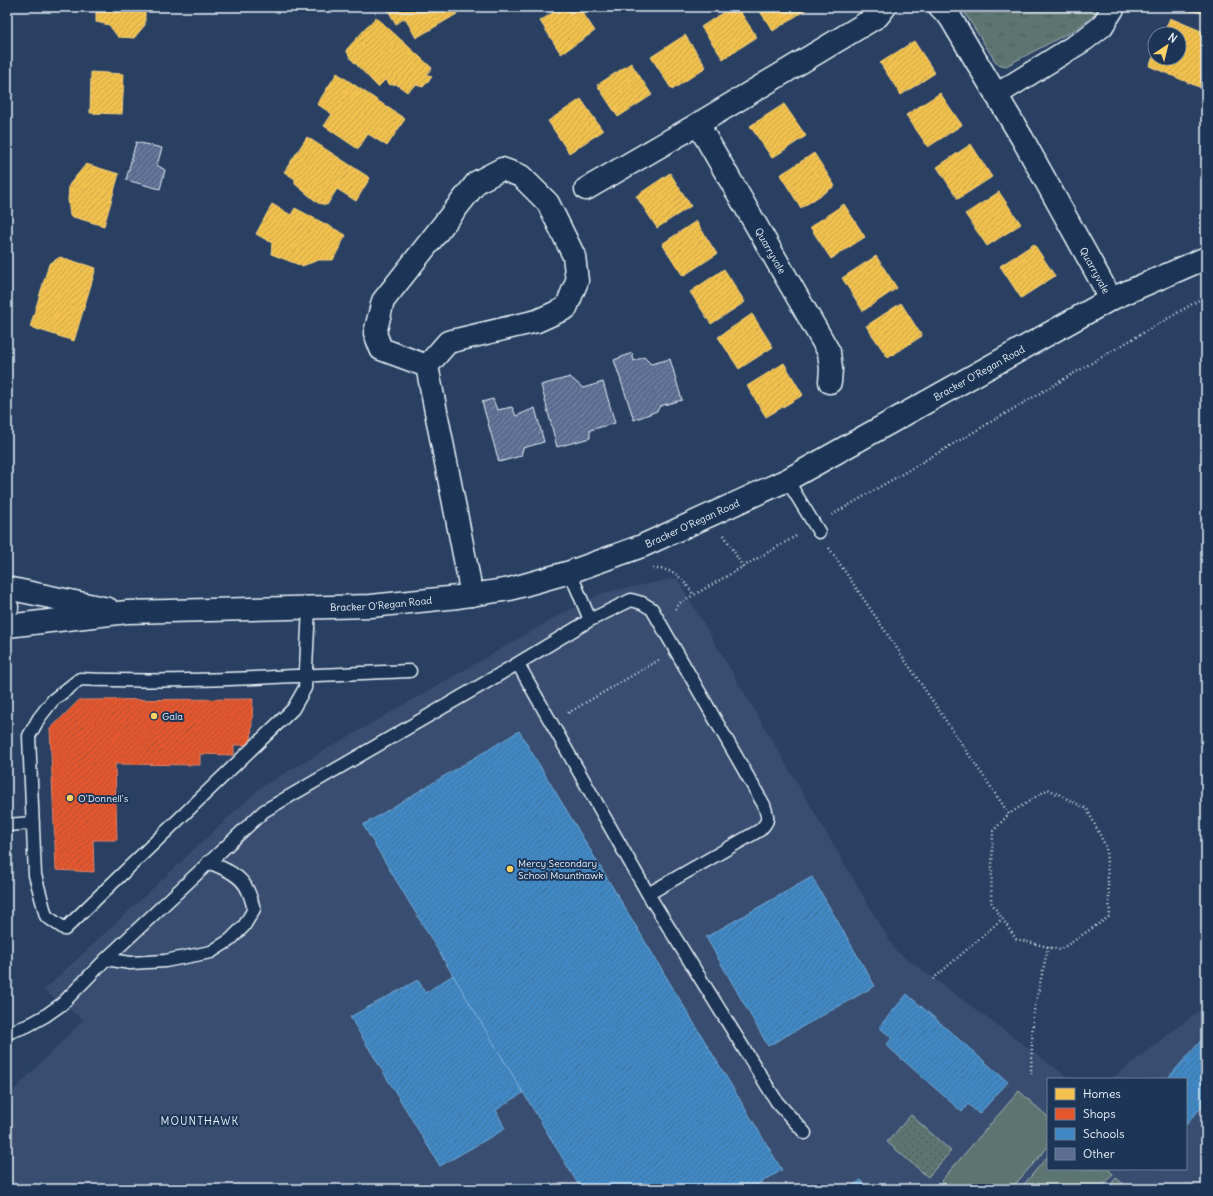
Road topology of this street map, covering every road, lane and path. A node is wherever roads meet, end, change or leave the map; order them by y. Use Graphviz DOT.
graph roads {
  1 [pos="885,7"];
  2 [pos="940,7"];
  3 [pos="1114,7"];
  4 [pos="996,95"];
  5 [pos="698,124"];
  6 [pos="586,189"];
  7 [pos="1206,258"];
  8 [pos="1206,296"];
  9 [pos="1111,299"];
  10 [pos="427,366"];
  11 [pos="830,382"];
  12 [pos="787,480"];
  13 [pos="817,529"];
  14 [pos="722,531"];
  15 [pos="743,567"];
  16 [pos="648,569"];
  17 [pos="570,572"];
  18 [pos="7,588"];
  19 [pos="472,594"];
  20 [pos="694,596"];
  21 [pos="689,598"];
  22 [pos="309,608"];
  23 [pos="127,612"];
  24 [pos="590,620"];
  25 [pos="7,626"];
  26 [pos="660,659"];
  27 [pos="518,664"];
  28 [pos="410,671"];
  29 [pos="305,675"];
  30 [pos="562,716"];
  31 [pos="1009,814"];
  32 [pos="33,823"];
  33 [pos="7,825"];
  34 [pos="208,862"];
  35 [pos="648,894"];
  36 [pos="1002,919"];
  37 [pos="1048,946"];
  38 [pos="106,959"];
  39 [pos="933,979"];
  40 [pos="7,1033"];
  41 [pos="1031,1074"];
  42 [pos="805,1133"];
  1 -- 5 [label="street"];
  2 -- 4 [label="street, Quarryvale"];
  3 -- 4 [label="street"];
  4 -- 9 [label="street, Quarryvale"];
  5 -- 6 [label="street"];
  5 -- 11 [label="street, Quarryvale"];
  7 -- 9 [label="street, Bracker O'Regan Road"];
  8 -- 13 [label="path"];
  9 -- 12 [label="street, Bracker O'Regan Road"];
  10 -- 10 [label="street"];
  10 -- 19 [label="street"];
  12 -- 13 [label="lane"];
  12 -- 17 [label="street, Bracker O'Regan Road"];
  13 -- 15 [label="path"];
  13 -- 31 [label="path"];
  14 -- 15 [label="path"];
  15 -- 20 [label="path"];
  16 -- 20 [label="path"];
  17 -- 19 [label="street, Bracker O'Regan Road"];
  17 -- 24 [label="lane"];
  18 -- 23 [label="street"];
  19 -- 22 [label="street, Bracker O'Regan Road"];
  20 -- 21 [label="path"];
  22 -- 23 [label="street, Bracker O'Regan Road"];
  22 -- 29 [label="lane"];
  23 -- 25 [label="street"];
  24 -- 27 [label="lane"];
  24 -- 35 [label="lane"];
  26 -- 30 [label="path"];
  27 -- 34 [label="lane"];
  27 -- 35 [label="lane"];
  28 -- 29 [label="lane"];
  29 -- 32 [label="lane"];
  29 -- 32 [label="lane"];
  31 -- 36 [label="path"];
  31 -- 37 [label="path"];
  32 -- 33 [label="lane"];
  34 -- 38 [label="lane"];
  34 -- 38 [label="lane"];
  35 -- 42 [label="lane"];
  36 -- 37 [label="path"];
  36 -- 39 [label="path"];
  37 -- 41 [label="path"];
  38 -- 40 [label="lane"];
}
